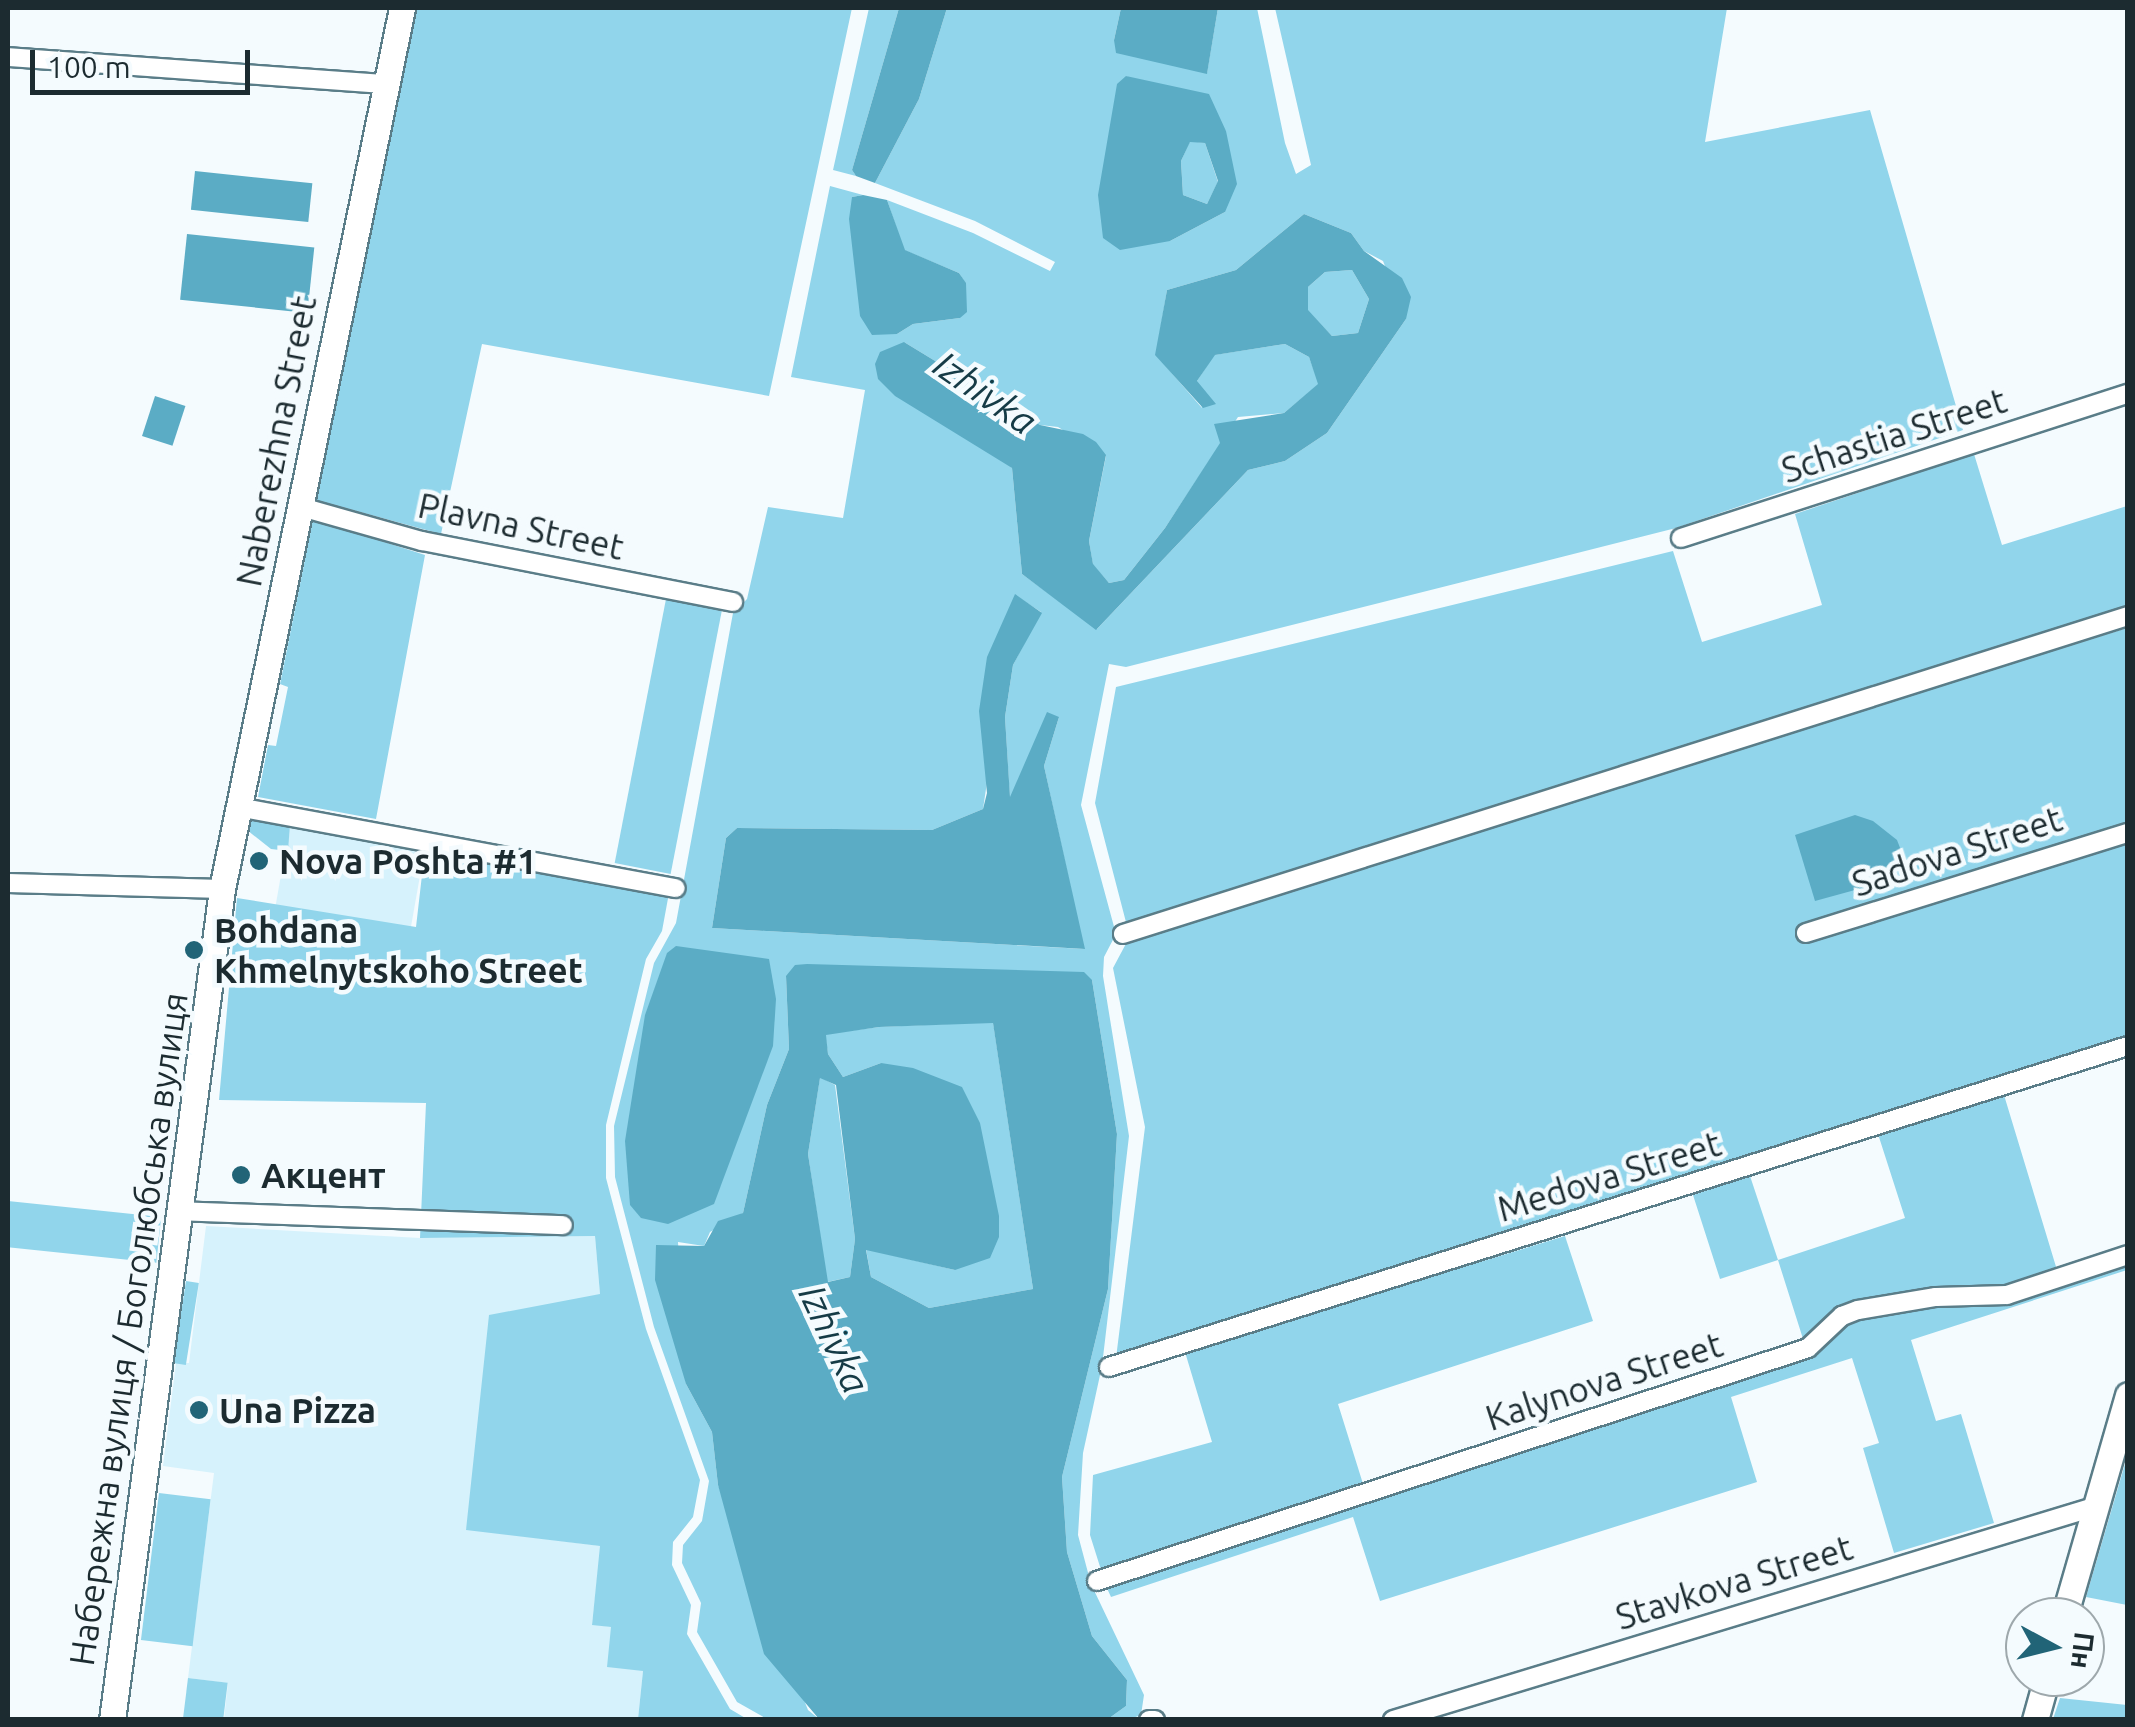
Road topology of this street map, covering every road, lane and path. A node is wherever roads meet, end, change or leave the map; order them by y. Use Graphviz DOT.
graph roads {
  1 [pos="402,8"];
  2 [pos="8,58"];
  3 [pos="386,84"];
  4 [pos="2128,394"];
  5 [pos="298,506"];
  6 [pos="1681,538"];
  7 [pos="733,602"];
  8 [pos="2128,616"];
  9 [pos="238,807"];
  10 [pos="2128,832"];
  11 [pos="8,883"];
  12 [pos="676,888"];
  13 [pos="222,889"];
  14 [pos="1124,934"];
  15 [pos="1806,934"];
  16 [pos="2128,1046"];
  17 [pos="177,1211"];
  18 [pos="562,1225"];
  19 [pos="2128,1255"];
  20 [pos="1109,1367"];
  21 [pos="2128,1394"];
  22 [pos="2094,1507"];
  23 [pos="1097,1581"];
  24 [pos="2069,1597"];
  25 [pos="112,1720"];
  26 [pos="1393,1720"];
  1 -- 3 [label="street, Naberezhna Street"];
  2 -- 3 [label="street"];
  3 -- 5 [label="street, Naberezhna Street"];
  4 -- 6 [label="street, Schastia Street"];
  5 -- 7 [label="street, Plavna Street"];
  5 -- 9 [label="street, Naberezhna Street"];
  8 -- 14 [label="street"];
  9 -- 12 [label="street"];
  9 -- 13 [label="street, Naberezhna Street"];
  10 -- 15 [label="street, Sadova Street"];
  11 -- 13 [label="street"];
  13 -- 17 [label="street, Набережна вулиця / Боголюбська вулиця"];
  16 -- 20 [label="street, Medova Street"];
  17 -- 18 [label="street"];
  17 -- 25 [label="street, Набережна вулиця / Боголюбська вулиця"];
  19 -- 23 [label="street, Kalynova Street"];
  21 -- 22 [label="street"];
  22 -- 24 [label="street"];
  22 -- 26 [label="street, Stavkova Street"];
}
